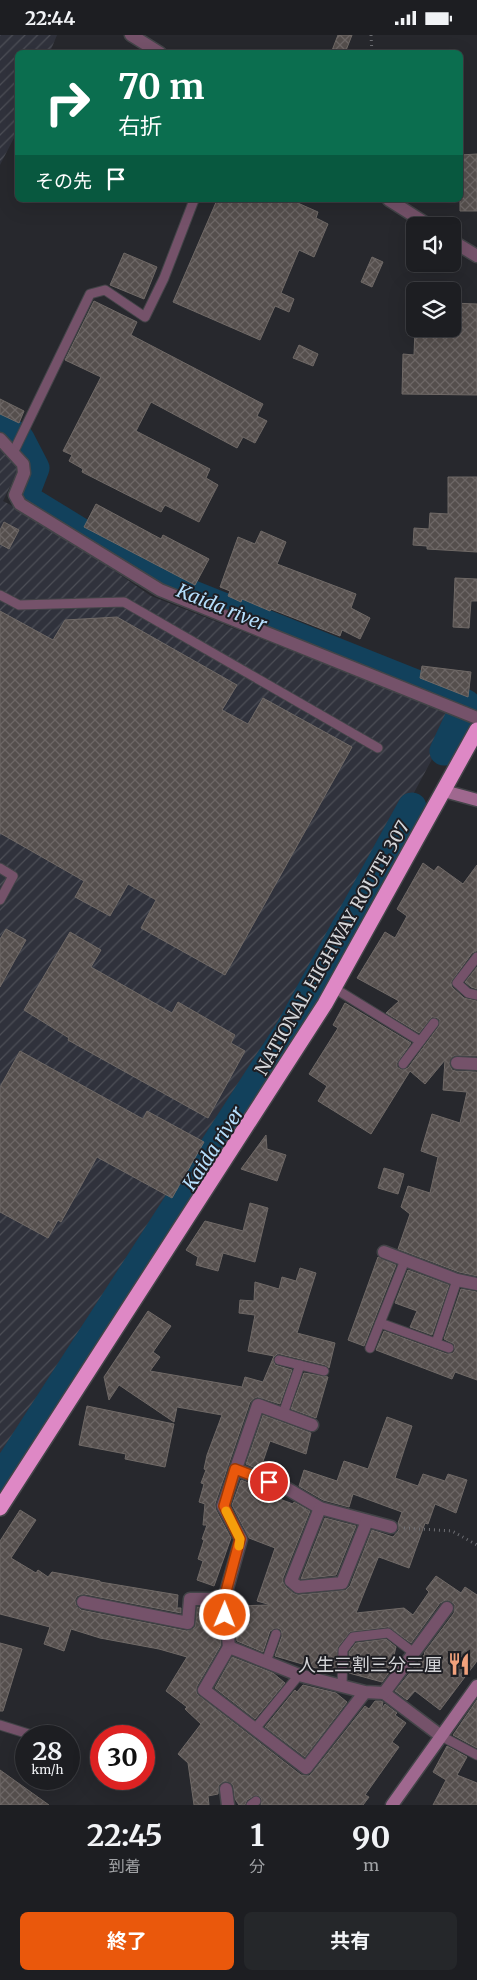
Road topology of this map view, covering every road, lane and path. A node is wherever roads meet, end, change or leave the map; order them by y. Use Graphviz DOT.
graph roads {
  1 [pos="371,35"];
  2 [pos="136,36"];
  3 [pos="156,50"];
  4 [pos="372,50"];
  5 [pos="193,202"];
  6 [pos="392,202"];
  7 [pos="416,217"];
  8 [pos="461,246"];
  9 [pos="477,256"];
  10 [pos="0,439"];
  11 [pos="15,450"];
  12 [pos="0,595"];
  13 [pos="468,714"];
  14 [pos="477,730"];
  15 [pos="378,748"];
  16 [pos="444,791"];
  17 [pos="477,800"];
  18 [pos="0,868"];
  19 [pos="0,899"];
  20 [pos="477,957"];
  21 [pos="334,987"];
  22 [pos="477,995"];
  23 [pos="434,1023"];
  24 [pos="420,1041"];
  25 [pos="457,1063"];
  26 [pos="477,1064"];
  27 [pos="403,1065"];
  28 [pos="384,1252"];
  29 [pos="405,1260"];
  30 [pos="457,1280"];
  31 [pos="477,1285"];
  32 [pos="380,1323"];
  33 [pos="436,1343"];
  34 [pos="370,1348"];
  35 [pos="449,1348"];
  36 [pos="280,1360"];
  37 [pos="300,1365"];
  38 [pos="324,1371"];
  39 [pos="283,1414"];
  40 [pos="312,1425"];
  41 [pos="235,1469"];
  42 [pos="0,1507"];
  43 [pos="320,1508"];
  44 [pos="367,1521"];
  45 [pos="391,1527"];
  46 [pos="477,1545"];
  47 [pos="224,1599"];
  48 [pos="83,1602"];
  49 [pos="447,1609"];
  50 [pos="276,1634"];
  51 [pos="229,1647"];
  52 [pos="414,1653"];
  53 [pos="266,1662"];
  54 [pos="299,1675"];
  55 [pos="342,1686"];
  56 [pos="476,1690"];
  57 [pos="364,1692"];
  58 [pos="384,1693"];
  59 [pos="0,1725"];
  60 [pos="255,1729"];
  61 [pos="15,1730"];
  62 [pos="441,1736"];
  63 [pos="477,1755"];
  64 [pos="226,1789"];
  65 [pos="228,1805"];
  66 [pos="392,1805"];
  1 -- 4 [label="path"];
  2 -- 3 [label="street"];
  5 -- 11 [label="lane"];
  6 -- 7 [label="street"];
  8 -- 9 [label="street"];
  10 -- 11 [label="street"];
  11 -- 13 [label="street"];
  12 -- 15 [label="lane"];
  14 -- 16 [label="highway, NATIONAL HIGHWAY ROUTE 307"];
  16 -- 17 [label="street"];
  16 -- 21 [label="highway, NATIONAL HIGHWAY ROUTE 307"];
  18 -- 19 [label="lane"];
  20 -- 22 [label="lane"];
  21 -- 24 [label="lane"];
  21 -- 42 [label="highway, NATIONAL HIGHWAY ROUTE 307"];
  23 -- 24 [label="lane"];
  24 -- 27 [label="lane"];
  25 -- 26 [label="street"];
  28 -- 29 [label="street"];
  29 -- 30 [label="street"];
  29 -- 32 [label="lane"];
  30 -- 31 [label="street"];
  30 -- 33 [label="lane"];
  32 -- 33 [label="lane"];
  32 -- 34 [label="lane"];
  33 -- 35 [label="lane"];
  36 -- 37 [label="lane"];
  37 -- 38 [label="lane"];
  37 -- 39 [label="lane"];
  39 -- 40 [label="street"];
  39 -- 41 [label="street"];
  41 -- 43 [label="street"];
  41 -- 47 [label="street"];
  43 -- 44 [label="street"];
  43 -- 44 [label="street"];
  44 -- 45 [label="street"];
  45 -- 46 [label="path"];
  47 -- 48 [label="street"];
  47 -- 51 [label="street"];
  49 -- 52 [label="street"];
  50 -- 53 [label="lane"];
  51 -- 53 [label="street"];
  51 -- 60 [label="street"];
  52 -- 55 [label="lane"];
  52 -- 58 [label="street"];
  53 -- 54 [label="street"];
  54 -- 55 [label="street"];
  54 -- 60 [label="lane"];
  55 -- 57 [label="street"];
  56 -- 62 [label="street"];
  57 -- 58 [label="street"];
  57 -- 60 [label="street"];
  58 -- 62 [label="street"];
  59 -- 61 [label="lane"];
  62 -- 63 [label="lane"];
  62 -- 66 [label="street"];
  64 -- 65 [label="street"];
}
